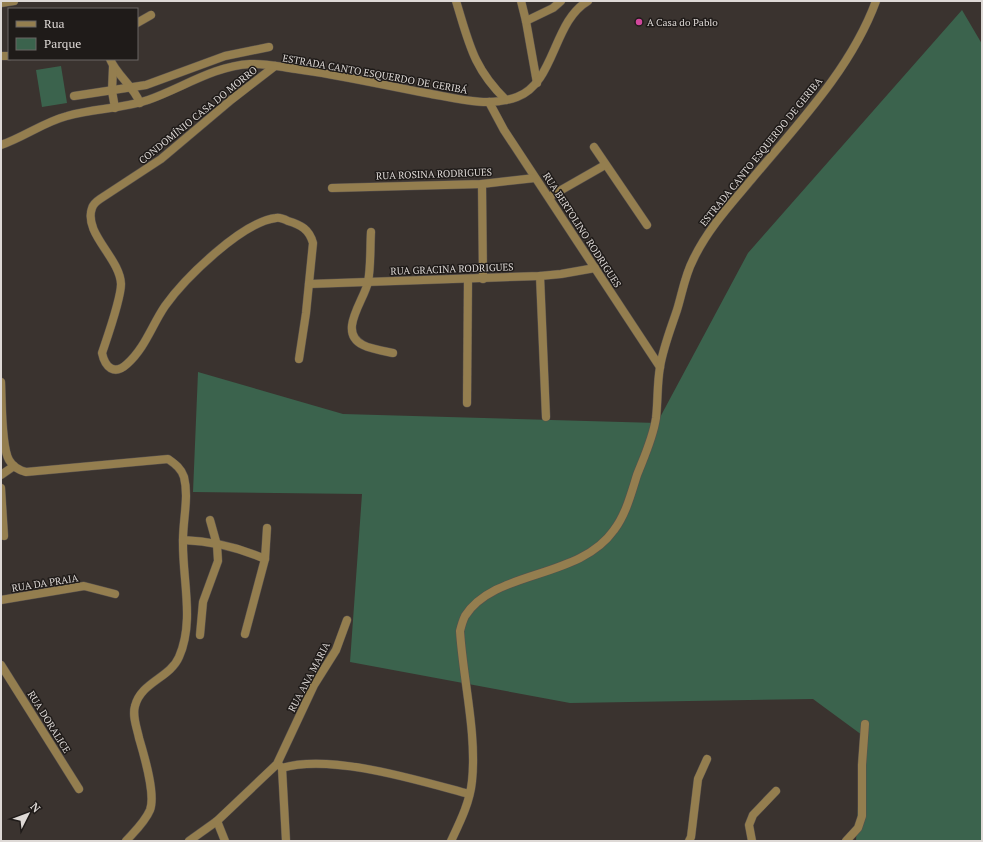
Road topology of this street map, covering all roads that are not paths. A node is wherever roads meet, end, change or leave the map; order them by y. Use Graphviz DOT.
graph roads {
  1 [pos="14,1"];
  2 [pos="456,1"];
  3 [pos="521,1"];
  4 [pos="560,1"];
  5 [pos="876,1"];
  6 [pos="586,2"];
  7 [pos="1,3"];
  8 [pos="151,15"];
  9 [pos="526,21"];
  10 [pos="138,22"];
  11 [pos="269,47"];
  12 [pos="110,60"];
  13 [pos="275,66"];
  14 [pos="113,67"];
  15 [pos="537,83"];
  16 [pos="132,89"];
  17 [pos="112,91"];
  18 [pos="74,96"];
  19 [pos="506,100"];
  20 [pos="140,102"];
  21 [pos="489,102"];
  22 [pos="115,108"];
  23 [pos="1,145"];
  24 [pos="594,147"];
  25 [pos="605,164"];
  26 [pos="535,178"];
  27 [pos="482,184"];
  28 [pos="332,188"];
  29 [pos="549,197"];
  30 [pos="647,225"];
  31 [pos="371,232"];
  32 [pos="594,268"];
  33 [pos="540,276"];
  34 [pos="468,279"];
  35 [pos="483,279"];
  36 [pos="368,282"];
  37 [pos="309,284"];
  38 [pos="393,353"];
  39 [pos="299,359"];
  40 [pos="660,367"];
  41 [pos="1,382"];
  42 [pos="467,403"];
  43 [pos="546,417"];
  44 [pos="14,466"];
  45 [pos="1,475"];
  46 [pos="1,488"];
  47 [pos="2,505"];
  48 [pos="210,520"];
  49 [pos="267,528"];
  50 [pos="4,536"];
  51 [pos="183,540"];
  52 [pos="217,545"];
  53 [pos="266,559"];
  54 [pos="115,594"];
  55 [pos="1,600"];
  56 [pos="347,620"];
  57 [pos="245,634"];
  58 [pos="200,635"];
  59 [pos="1,665"];
  60 [pos="865,724"];
  61 [pos="707,759"];
  62 [pos="280,766"];
  63 [pos="79,789"];
  64 [pos="776,791"];
  65 [pos="469,794"];
  66 [pos="217,821"];
  67 [pos="126,841"];
  68 [pos="189,841"];
  69 [pos="225,841"];
  70 [pos="286,841"];
  71 [pos="451,841"];
  72 [pos="689,841"];
  73 [pos="752,841"];
  74 [pos="846,841"];
  1 -- 7 [label="street"];
  2 -- 19 [label="street"];
  3 -- 9 [label="street"];
  4 -- 9 [label="street"];
  5 -- 40 [label="street, ESTRADA CANTO ESQUERDO DE GERIBA"];
  6 -- 15 [label="street, ESTRADA CANTO ESQUERDO DE GERIBÁ"];
  8 -- 10 [label="street"];
  9 -- 15 [label="street"];
  11 -- 16 [label="street"];
  12 -- 14 [label="street"];
  13 -- 20 [label="street, ESTRADA CANTO ESQUERDO DE GERIBÁ"];
  13 -- 21 [label="street, ESTRADA CANTO ESQUERDO DE GERIBÁ"];
  13 -- 37 [label="street, CONDOMÍNIO CASA DO MORRO"];
  14 -- 16 [label="street"];
  14 -- 17 [label="street"];
  15 -- 19 [label="street, ESTRADA CANTO ESQUERDO DE GERIBÁ"];
  16 -- 17 [label="street"];
  16 -- 20 [label="street"];
  17 -- 18 [label="street"];
  17 -- 22 [label="street"];
  19 -- 21 [label="street, ESTRADA CANTO ESQUERDO DE GERIBÁ"];
  20 -- 22 [label="street, ESTRADA CANTO ESQUERDO DE GERIBÁ"];
  21 -- 26 [label="street, RUA BERTOLINO RODRIGUES"];
  22 -- 23 [label="street, ESTRADA CANTO ESQUERDO DE GERIBÁ"];
  24 -- 25 [label="street"];
  25 -- 29 [label="street"];
  25 -- 30 [label="street"];
  26 -- 27 [label="street, RUA ROSINA RODRIGUES"];
  26 -- 29 [label="street, RUA BERTOLINO RODRIGUES"];
  27 -- 28 [label="street, RUA ROSINA RODRIGUES"];
  27 -- 35 [label="street"];
  29 -- 32 [label="street, RUA BERTOLINO RODRIGUES"];
  31 -- 36 [label="street"];
  32 -- 33 [label="street, RUA GRACINA RODRIGUES"];
  32 -- 40 [label="street, RUA BERTOLINO RODRIGUES"];
  33 -- 35 [label="street, RUA GRACINA RODRIGUES"];
  33 -- 43 [label="street"];
  34 -- 35 [label="street, RUA GRACINA RODRIGUES"];
  34 -- 36 [label="street, RUA GRACINA RODRIGUES"];
  34 -- 42 [label="street"];
  36 -- 37 [label="street, RUA GRACINA RODRIGUES"];
  36 -- 38 [label="street"];
  37 -- 39 [label="street, CONDOMÍNIO CASA DO MORRO"];
  40 -- 65 [label="street, ESTRADA CANTO ESQUERDO DE GERIBA"];
  41 -- 44 [label="street"];
  44 -- 45 [label="street"];
  44 -- 51 [label="street"];
  46 -- 47 [label="street"];
  47 -- 50 [label="street"];
  48 -- 52 [label="street"];
  49 -- 53 [label="street"];
  51 -- 52 [label="street"];
  51 -- 67 [label="street"];
  52 -- 53 [label="street"];
  52 -- 58 [label="street"];
  53 -- 57 [label="street"];
  54 -- 55 [label="street, RUA DA PRAIA"];
  56 -- 62 [label="street, RUA ANA MARIA"];
  59 -- 63 [label="street, RUA DORALICE"];
  60 -- 74 [label="street"];
  61 -- 72 [label="street"];
  62 -- 65 [label="street"];
  62 -- 66 [label="street"];
  62 -- 70 [label="street"];
  64 -- 73 [label="street"];
  65 -- 71 [label="street, ESTRADA CANTO ESQUERDO DE GERIBA"];
  66 -- 68 [label="street"];
  66 -- 69 [label="street"];
}
